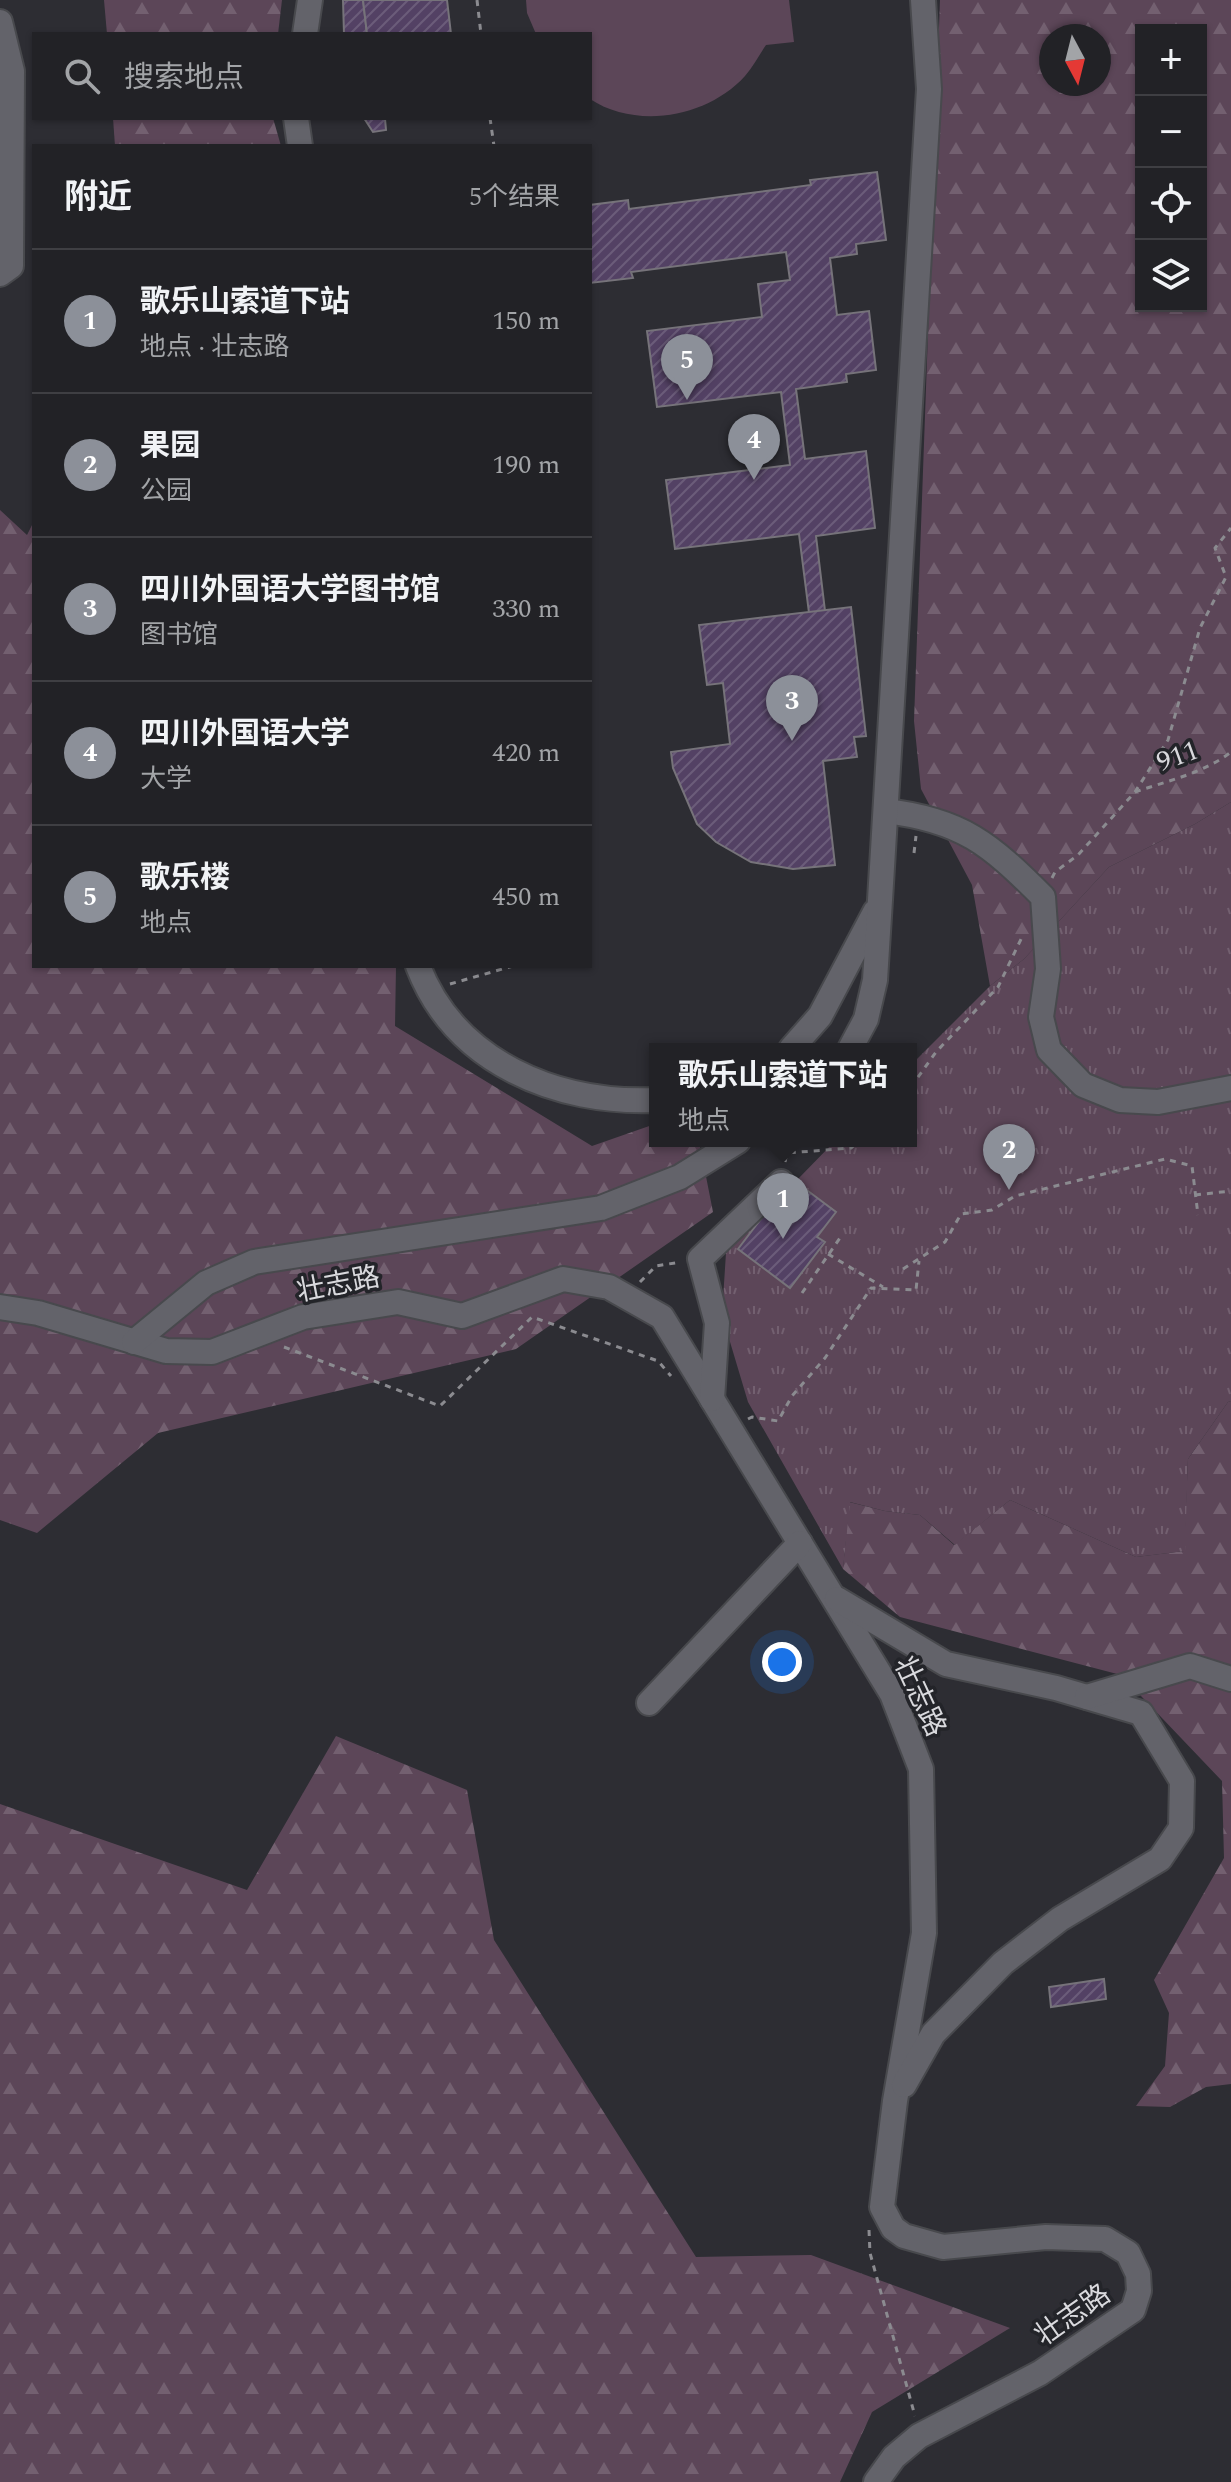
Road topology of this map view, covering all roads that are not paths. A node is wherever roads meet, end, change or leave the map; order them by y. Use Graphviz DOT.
graph roads {
  1 [pos="310,0"];
  2 [pos="923,0"];
  3 [pos="0,22"];
  4 [pos="305,32"];
  5 [pos="296,120"];
  6 [pos="300,144"];
  7 [pos="5,270"];
  8 [pos="886,811"];
  9 [pos="880,900"];
  10 [pos="419,968"];
  11 [pos="796,1043"];
  12 [pos="853,1043"];
  13 [pos="1231,1088"];
  14 [pos="649,1100"];
  15 [pos="728,1147"];
  16 [pos="781,1182"];
  17 [pos="0,1307"];
  18 [pos="134,1342"];
  19 [pos="712,1399"];
  20 [pos="800,1543"];
  21 [pos="833,1597"];
  22 [pos="1231,1679"];
  23 [pos="1087,1697"];
  24 [pos="649,1703"];
  25 [pos="895,2101"];
  26 [pos="876,2482"];
  1 -- 4 [label="street"];
  2 -- 8 [label="street"];
  3 -- 7 [label="street"];
  5 -- 6 [label="street"];
  8 -- 9 [label="street"];
  8 -- 13 [label="street"];
  9 -- 11 [label="street"];
  9 -- 12 [label="street"];
  10 -- 14 [label="street"];
  15 -- 18 [label="street"];
  16 -- 19 [label="street"];
  17 -- 18 [label="street, 壮志路"];
  18 -- 19 [label="street, 壮志路"];
  19 -- 20 [label="street, 壮志路"];
  20 -- 21 [label="street, 壮志路"];
  20 -- 24 [label="street"];
  21 -- 23 [label="street"];
  21 -- 25 [label="street, 壮志路"];
  22 -- 23 [label="street"];
  23 -- 25 [label="street"];
  25 -- 26 [label="street, 壮志路"];
}
